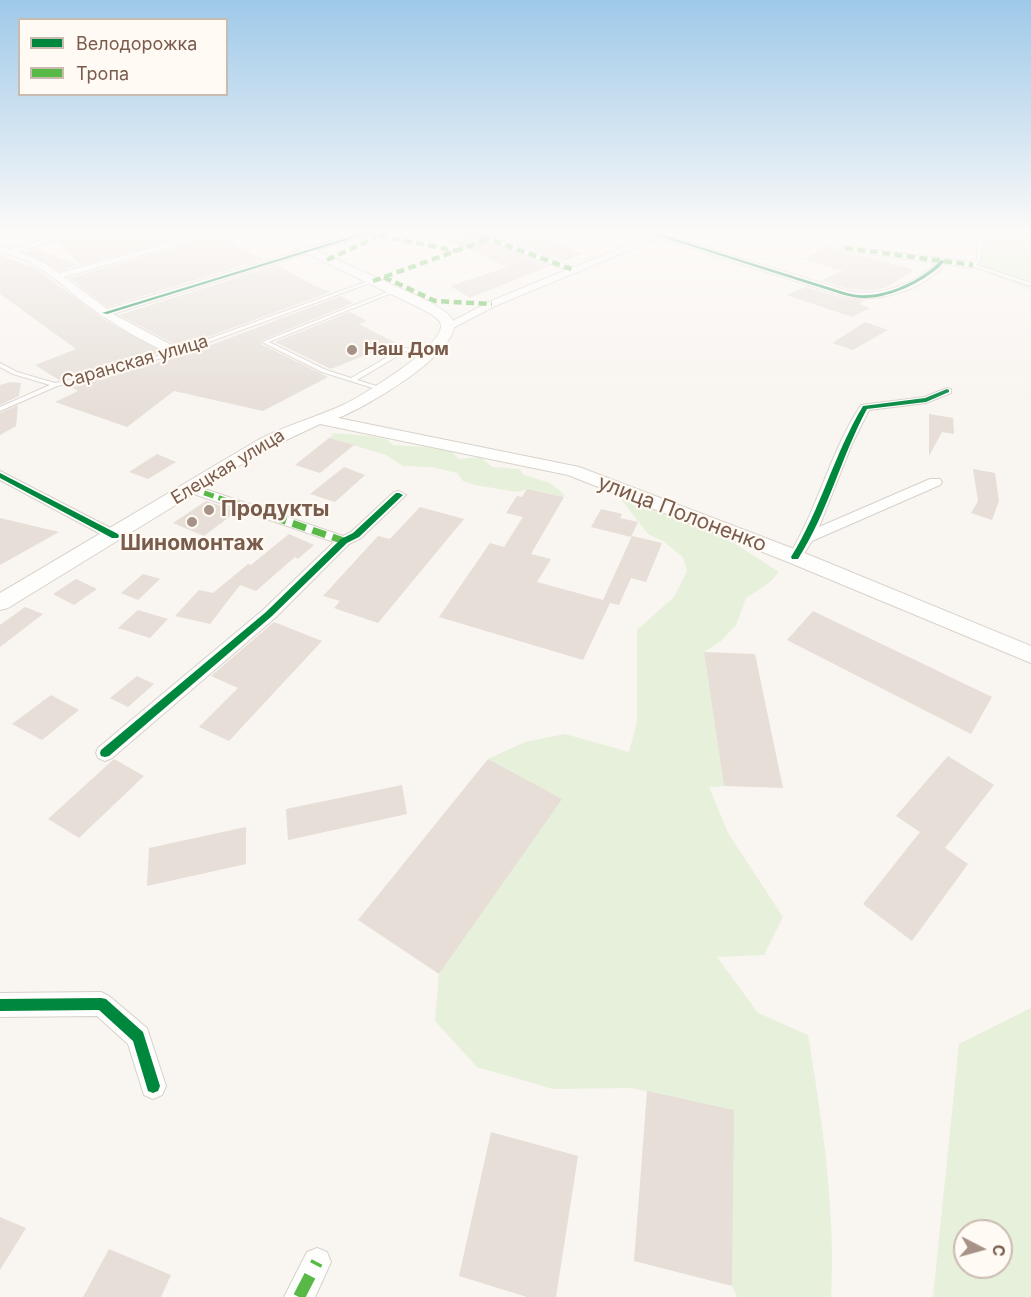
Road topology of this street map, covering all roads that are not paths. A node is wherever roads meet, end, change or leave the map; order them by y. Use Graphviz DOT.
graph roads {
  1 [pos="79,293"];
  2 [pos="173,293"];
  3 [pos="341,293"];
  4 [pos="388,293"];
  5 [pos="395,293"];
  6 [pos="520,293"];
  7 [pos="842,293"];
  8 [pos="880,293"];
  9 [pos="105,313"];
  10 [pos="448,327"];
  11 [pos="431,351"];
  12 [pos="177,352"];
  13 [pos="0,365"];
  14 [pos="352,380"];
  15 [pos="55,384"];
  16 [pos="381,389"];
  17 [pos="947,391"];
  18 [pos="367,399"];
  19 [pos="0,409"];
  20 [pos="319,419"];
  21 [pos="365,427"];
  22 [pos="0,475"];
  23 [pos="935,482"];
  24 [pos="190,489"];
  25 [pos="399,495"];
  26 [pos="115,536"];
  27 [pos="809,537"];
  28 [pos="344,541"];
  29 [pos="795,557"];
  30 [pos="0,603"];
  31 [pos="1031,655"];
  32 [pos="105,753"];
  33 [pos="0,1005"];
  34 [pos="153,1086"];
  35 [pos="317,1262"];
  36 [pos="299,1297"];
  1 -- 9 [label="street"];
  2 -- 9 [label="street"];
  3 -- 12 [label="lane, Саранская улица"];
  4 -- 14 [label="lane"];
  5 -- 10 [label="main road"];
  6 -- 10 [label="street"];
  7 -- 8 [label="street"];
  9 -- 12 [label="street"];
  10 -- 11 [label="main road, Елецкая улица"];
  11 -- 14 [label="lane"];
  11 -- 16 [label="main road, Елецкая улица"];
  12 -- 15 [label="lane, Саранская улица"];
  13 -- 15 [label="lane"];
  14 -- 16 [label="lane"];
  15 -- 19 [label="lane, Саранская улица"];
  16 -- 18 [label="main road, Елецкая улица"];
  17 -- 27 [label="street"];
  18 -- 20 [label="main road, Елецкая улица"];
  18 -- 21 [label="main road"];
  20 -- 21 [label="main road, улица Полоненко"];
  20 -- 24 [label="main road, Елецкая улица"];
  21 -- 29 [label="main road, улица Полоненко"];
  22 -- 26 [label="street"];
  23 -- 27 [label="street"];
  24 -- 26 [label="main road, Елецкая улица"];
  24 -- 28 [label="street"];
  25 -- 28 [label="street"];
  26 -- 30 [label="main road, Елецкая улица"];
  27 -- 29 [label="street"];
  28 -- 32 [label="street"];
  29 -- 31 [label="main road, улица Полоненко"];
  33 -- 34 [label="street"];
  35 -- 36 [label="street"];
}
